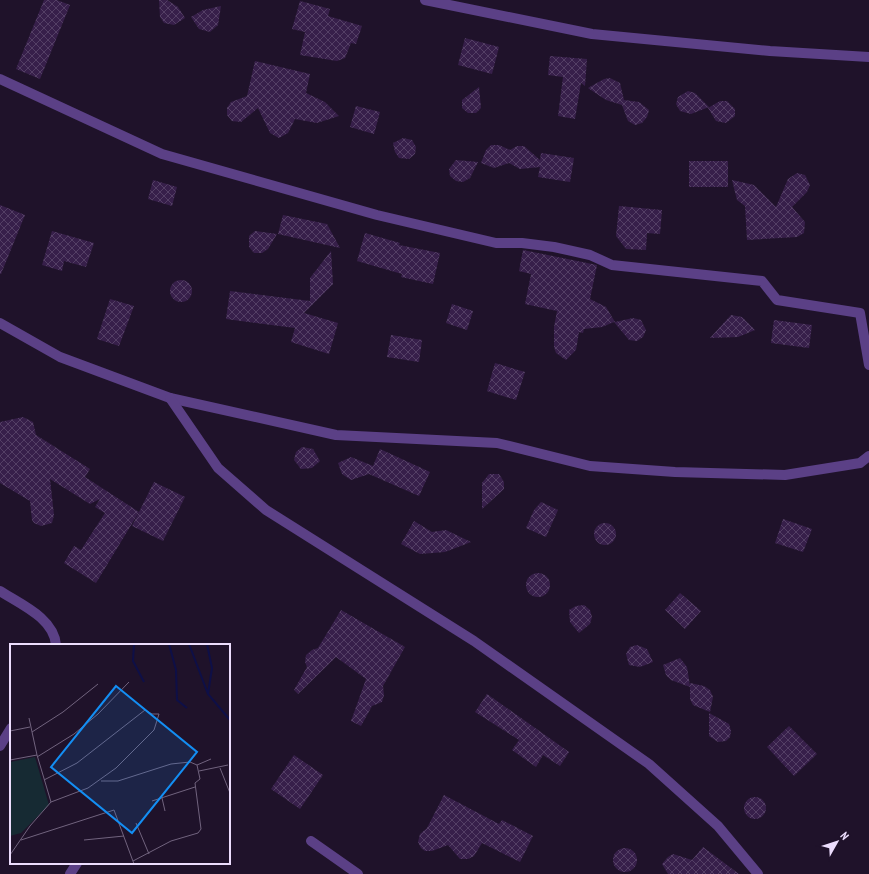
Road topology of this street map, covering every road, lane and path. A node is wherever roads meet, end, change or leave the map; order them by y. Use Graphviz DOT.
graph roads {
  1 [pos="425,0"];
  2 [pos="869,57"];
  3 [pos="0,79"];
  4 [pos="0,323"];
  5 [pos="869,365"];
  6 [pos="170,398"];
  7 [pos="869,456"];
  8 [pos="0,591"];
  9 [pos="56,644"];
  10 [pos="10,730"];
  11 [pos="0,746"];
  12 [pos="311,841"];
  13 [pos="75,864"];
  14 [pos="70,874"];
  15 [pos="358,874"];
  16 [pos="758,874"];
  1 -- 2 [label="street"];
  3 -- 5 [label="street"];
  4 -- 6 [label="street"];
  6 -- 7 [label="street"];
  6 -- 16 [label="street"];
  8 -- 9 [label="street"];
  10 -- 11 [label="street"];
  12 -- 15 [label="street"];
  13 -- 14 [label="street"];
}
